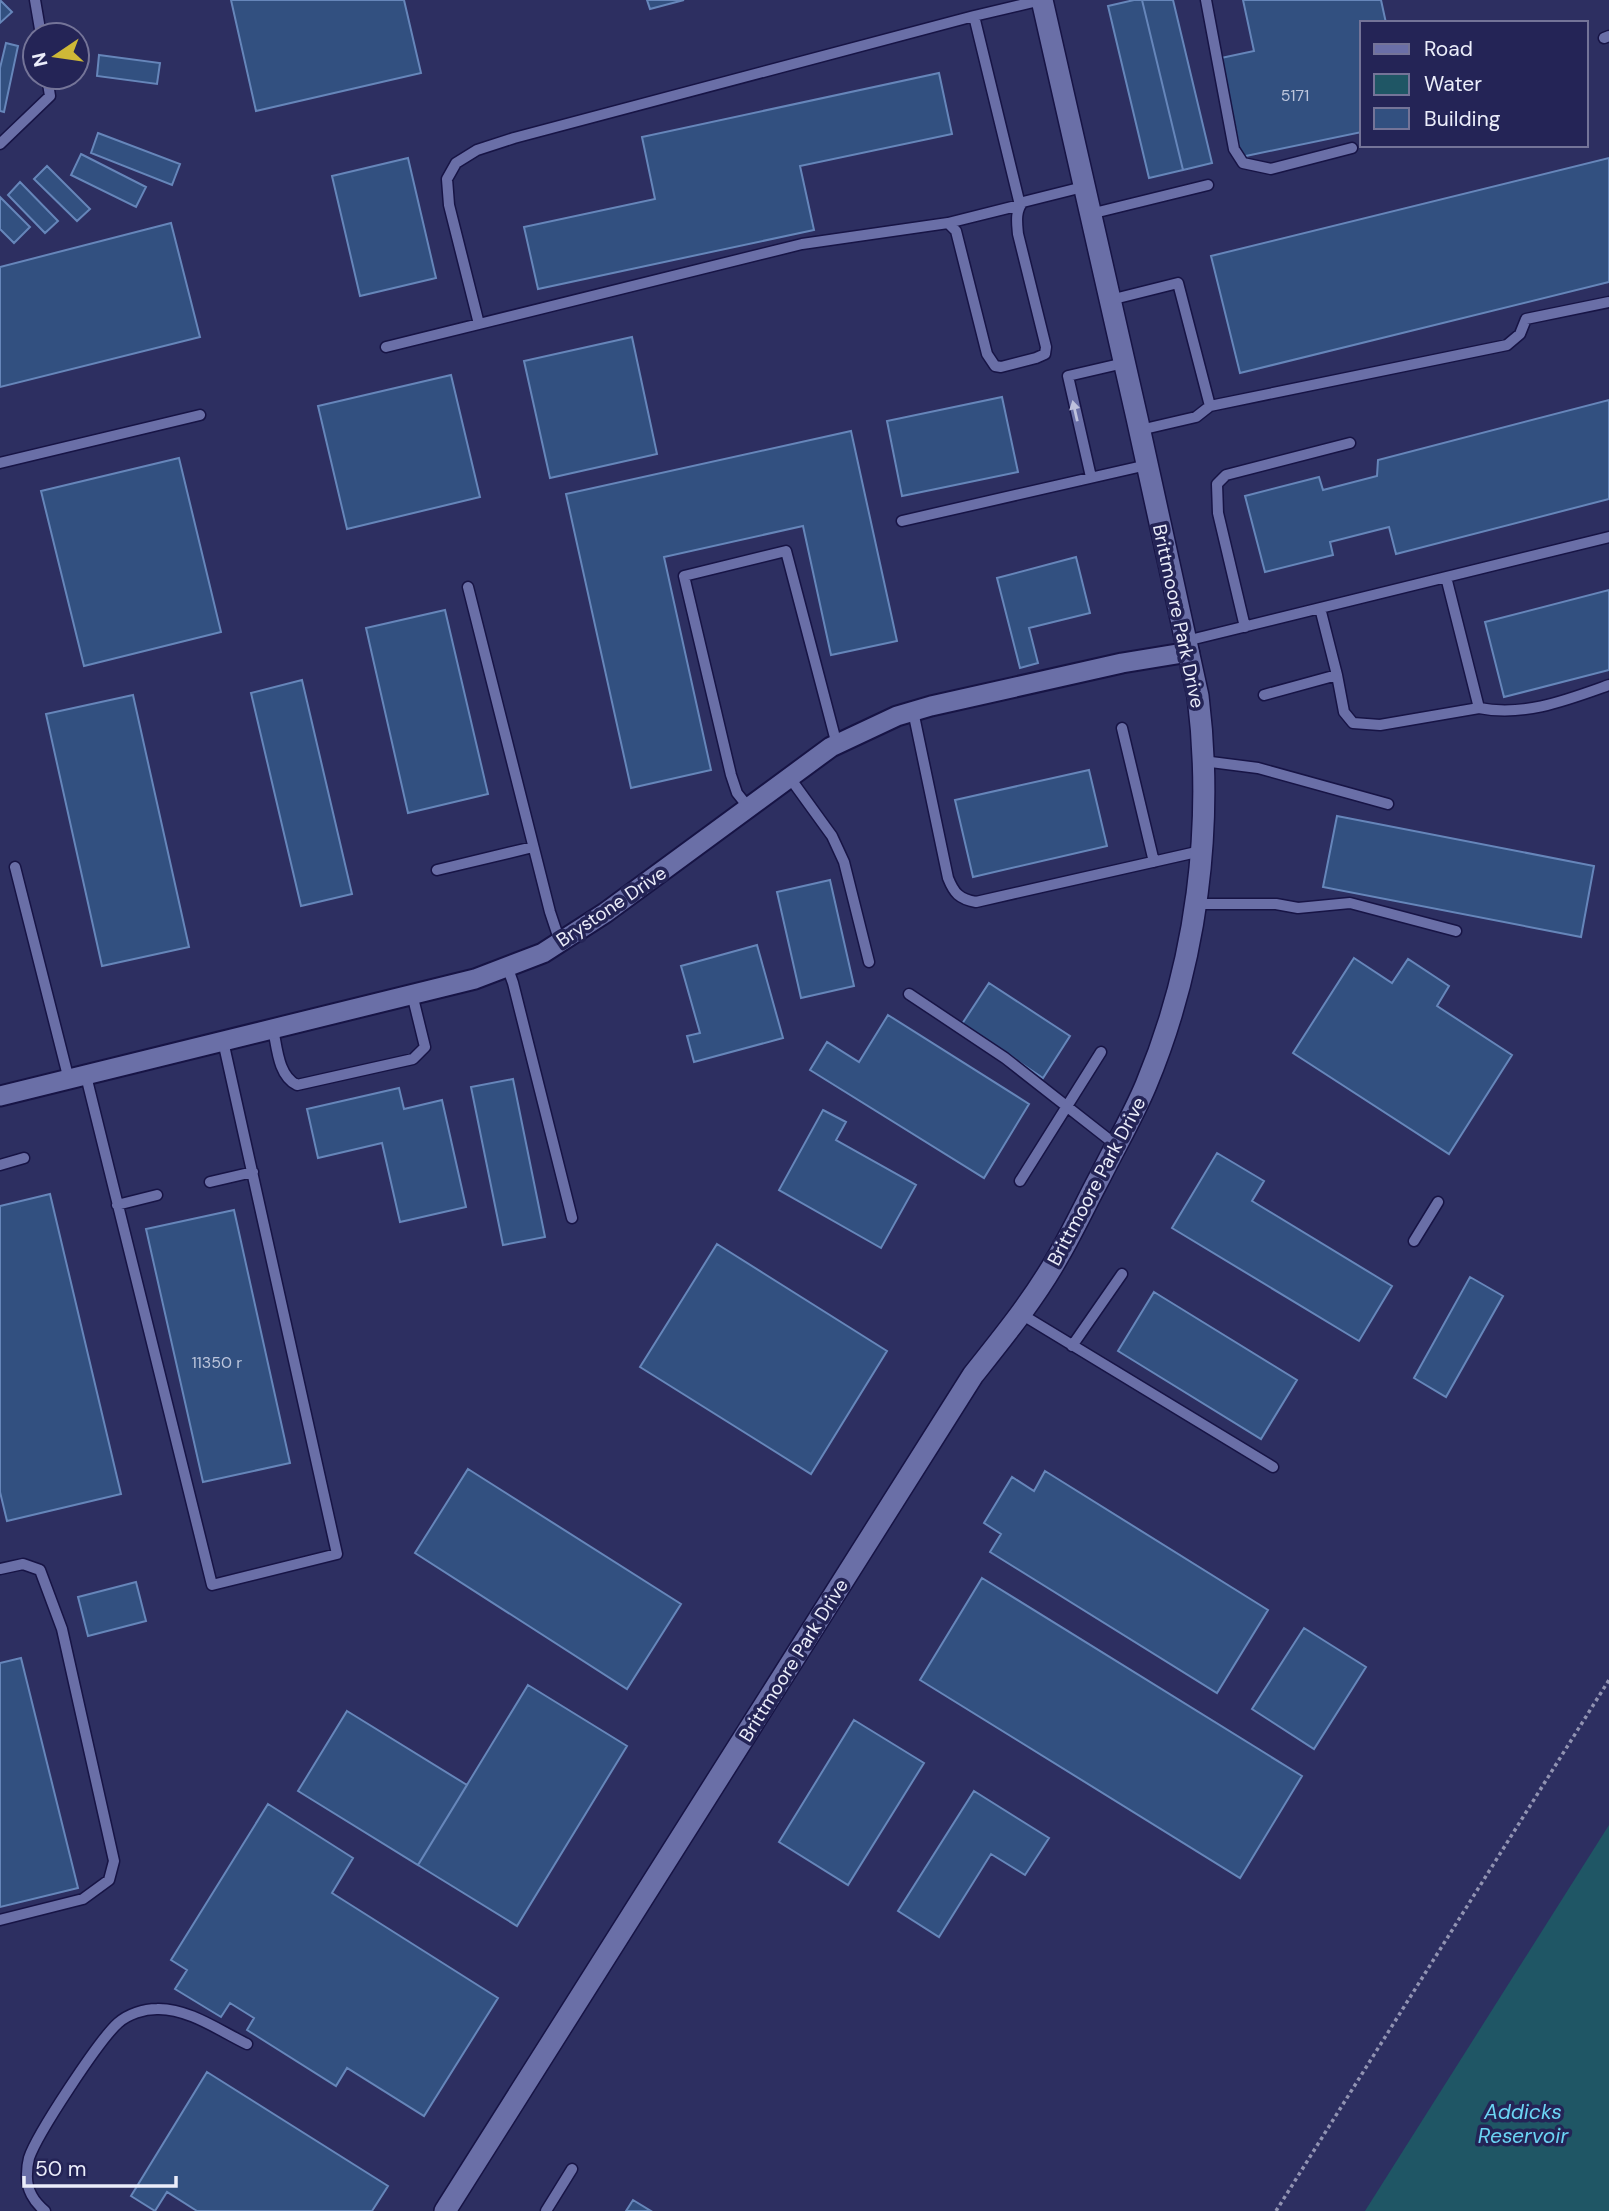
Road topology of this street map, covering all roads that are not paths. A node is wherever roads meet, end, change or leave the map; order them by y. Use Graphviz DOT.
graph roads {
  1 [pos="35,0"];
  2 [pos="1042,0"];
  3 [pos="1206,0"];
  4 [pos="974,16"];
  5 [pos="39,21"];
  6 [pos="49,91"];
  7 [pos="0,144"];
  8 [pos="1352,148"];
  9 [pos="1208,185"];
  10 [pos="1083,187"];
  11 [pos="1020,205"];
  12 [pos="1089,214"];
  13 [pos="948,223"];
  14 [pos="1109,300"];
  15 [pos="1609,302"];
  16 [pos="480,324"];
  17 [pos="386,347"];
  18 [pos="1124,363"];
  19 [pos="1210,406"];
  20 [pos="200,415"];
  21 [pos="1139,430"];
  22 [pos="1350,443"];
  23 [pos="0,463"];
  24 [pos="1147,465"];
  25 [pos="1091,477"];
  26 [pos="902,521"];
  27 [pos="1609,537"];
  28 [pos="1446,577"];
  29 [pos="468,587"];
  30 [pos="1320,608"];
  31 [pos="1245,627"];
  32 [pos="1188,647"];
  33 [pos="1337,676"];
  34 [pos="1609,685"];
  35 [pos="1264,695"];
  36 [pos="1479,708"];
  37 [pos="913,711"];
  38 [pos="1122,728"];
  39 [pos="836,745"];
  40 [pos="1203,761"];
  41 [pos="790,778"];
  42 [pos="1388,804"];
  43 [pos="748,808"];
  44 [pos="534,847"];
  45 [pos="1202,851"];
  46 [pos="1154,862"];
  47 [pos="16,867"];
  48 [pos="437,870"];
  49 [pos="1196,904"];
  50 [pos="1456,931"];
  51 [pos="560,942"];
  52 [pos="869,962"];
  53 [pos="506,966"];
  54 [pos="412,994"];
  55 [pos="909,994"];
  56 [pos="273,1029"];
  57 [pos="223,1041"];
  58 [pos="1101,1052"];
  59 [pos="77,1078"];
  60 [pos="0,1096"];
  61 [pos="1068,1108"];
  62 [pos="1116,1145"];
  63 [pos="24,1158"];
  64 [pos="0,1165"];
  65 [pos="253,1172"];
  66 [pos="1020,1181"];
  67 [pos="210,1182"];
  68 [pos="157,1195"];
  69 [pos="1438,1202"];
  70 [pos="117,1205"];
  71 [pos="572,1218"];
  72 [pos="1414,1241"];
  73 [pos="1122,1274"];
  74 [pos="1021,1314"];
  75 [pos="1072,1346"];
  76 [pos="1273,1466"];
  77 [pos="0,1569"];
  78 [pos="0,1920"];
  79 [pos="247,2044"];
  80 [pos="572,2169"];
  81 [pos="45,2211"];
  82 [pos="445,2211"];
  83 [pos="547,2211"];
  1 -- 5 [label="lane"];
  2 -- 4 [label="lane"];
  2 -- 10 [label="street, Brittmoore Park Drive"];
  3 -- 8 [label="lane"];
  4 -- 11 [label="lane"];
  4 -- 16 [label="lane"];
  6 -- 7 [label="lane"];
  9 -- 12 [label="lane"];
  10 -- 11 [label="lane"];
  10 -- 12 [label="street, Brittmoore Park Drive"];
  11 -- 13 [label="lane"];
  11 -- 13 [label="lane"];
  12 -- 14 [label="street, Brittmoore Park Drive"];
  13 -- 16 [label="lane"];
  14 -- 18 [label="street, Brittmoore Park Drive"];
  14 -- 19 [label="lane"];
  15 -- 19 [label="lane"];
  16 -- 17 [label="lane"];
  18 -- 21 [label="street, Brittmoore Park Drive"];
  25 -- 18 [label="lane, one-way"];
  19 -- 21 [label="lane"];
  20 -- 23 [label="lane"];
  21 -- 24 [label="street, Brittmoore Park Drive"];
  22 -- 31 [label="lane"];
  24 -- 25 [label="lane"];
  24 -- 32 [label="street, Brittmoore Park Drive"];
  25 -- 26 [label="lane"];
  27 -- 28 [label="lane"];
  28 -- 30 [label="lane"];
  28 -- 36 [label="lane"];
  29 -- 44 [label="lane"];
  30 -- 31 [label="lane"];
  30 -- 33 [label="lane"];
  31 -- 32 [label="lane"];
  32 -- 37 [label="street, Brystone Drive"];
  32 -- 40 [label="street, Brittmoore Park Drive"];
  33 -- 35 [label="lane"];
  33 -- 36 [label="lane"];
  34 -- 36 [label="lane"];
  37 -- 39 [label="street, Brystone Drive"];
  37 -- 46 [label="lane"];
  38 -- 46 [label="lane"];
  39 -- 41 [label="street, Brystone Drive"];
  39 -- 43 [label="lane"];
  40 -- 42 [label="lane"];
  40 -- 45 [label="street, Brittmoore Park Drive"];
  41 -- 43 [label="street, Brystone Drive"];
  41 -- 52 [label="lane"];
  43 -- 51 [label="street, Brystone Drive"];
  44 -- 48 [label="lane"];
  44 -- 51 [label="lane"];
  45 -- 46 [label="lane"];
  45 -- 49 [label="street, Brittmoore Park Drive"];
  47 -- 59 [label="lane"];
  49 -- 50 [label="lane"];
  49 -- 62 [label="street, Brittmoore Park Drive"];
  51 -- 53 [label="street, Brystone Drive"];
  53 -- 54 [label="street, Brystone Drive"];
  53 -- 71 [label="lane"];
  54 -- 56 [label="street, Brystone Drive"];
  54 -- 56 [label="lane"];
  55 -- 61 [label="lane"];
  56 -- 57 [label="street, Brystone Drive"];
  57 -- 59 [label="street, Brystone Drive"];
  57 -- 65 [label="lane"];
  58 -- 61 [label="lane"];
  59 -- 60 [label="street, Brystone Drive"];
  59 -- 70 [label="lane"];
  61 -- 62 [label="lane"];
  61 -- 66 [label="lane"];
  62 -- 74 [label="street, Brittmoore Park Drive"];
  63 -- 64 [label="lane"];
  65 -- 67 [label="lane"];
  65 -- 70 [label="lane"];
  68 -- 70 [label="lane"];
  69 -- 72 [label="lane"];
  73 -- 75 [label="lane"];
  74 -- 75 [label="lane"];
  74 -- 82 [label="street, Brittmoore Park Drive"];
  75 -- 76 [label="lane"];
  77 -- 78 [label="lane"];
  79 -- 81 [label="lane"];
  80 -- 83 [label="lane"];
}
